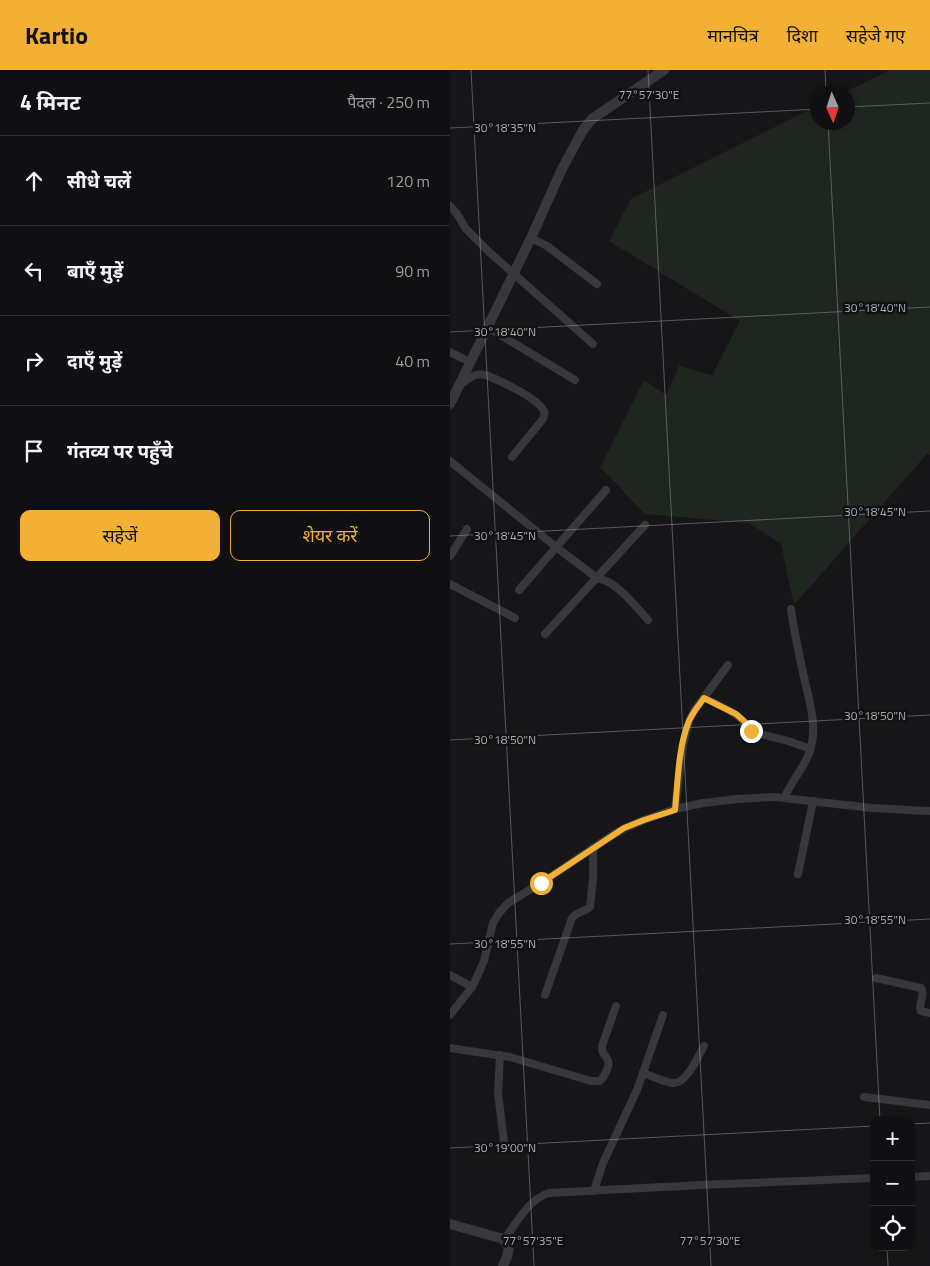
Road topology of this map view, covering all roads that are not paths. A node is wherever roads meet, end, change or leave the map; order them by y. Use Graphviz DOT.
graph roads {
  1 [pos="664,70"];
  2 [pos="450,206"];
  3 [pos="530,238"];
  4 [pos="513,274"];
  5 [pos="597,284"];
  6 [pos="487,327"];
  7 [pos="593,344"];
  8 [pos="450,352"];
  9 [pos="470,362"];
  10 [pos="575,380"];
  11 [pos="459,385"];
  12 [pos="450,404"];
  13 [pos="512,457"];
  14 [pos="450,461"];
  15 [pos="606,490"];
  16 [pos="645,525"];
  17 [pos="467,529"];
  18 [pos="556,547"];
  19 [pos="450,556"];
  20 [pos="597,578"];
  21 [pos="450,584"];
  22 [pos="518,590"];
  23 [pos="791,609"];
  24 [pos="515,618"];
  25 [pos="648,620"];
  26 [pos="545,634"];
  27 [pos="728,665"];
  28 [pos="704,698"];
  29 [pos="810,750"];
  30 [pos="785,797"];
  31 [pos="813,801"];
  32 [pos="675,810"];
  33 [pos="930,811"];
  34 [pos="594,848"];
  35 [pos="798,874"];
  36 [pos="450,975"];
  37 [pos="876,978"];
  38 [pos="472,987"];
  39 [pos="545,994"];
  40 [pos="616,1006"];
  41 [pos="930,1013"];
  42 [pos="450,1015"];
  43 [pos="663,1015"];
  44 [pos="704,1046"];
  45 [pos="450,1048"];
  46 [pos="500,1055"];
  47 [pos="643,1072"];
  48 [pos="864,1097"];
  49 [pos="930,1105"];
  50 [pos="504,1142"];
  51 [pos="930,1176"];
  52 [pos="915,1177"];
  53 [pos="870,1178"];
  54 [pos="594,1190"];
  55 [pos="450,1224"];
  56 [pos="504,1240"];
  57 [pos="503,1266"];
  1 -- 3 [label="street"];
  2 -- 4 [label="street"];
  3 -- 4 [label="street"];
  3 -- 5 [label="street"];
  4 -- 6 [label="street"];
  4 -- 7 [label="street"];
  6 -- 9 [label="street"];
  6 -- 10 [label="street"];
  8 -- 9 [label="street"];
  9 -- 11 [label="street"];
  11 -- 12 [label="street"];
  11 -- 13 [label="street"];
  14 -- 18 [label="street"];
  15 -- 18 [label="street"];
  16 -- 20 [label="street"];
  17 -- 19 [label="street"];
  18 -- 20 [label="street"];
  18 -- 22 [label="street"];
  20 -- 25 [label="street"];
  20 -- 26 [label="street"];
  21 -- 24 [label="street"];
  23 -- 29 [label="street"];
  27 -- 28 [label="street"];
  28 -- 29 [label="street"];
  28 -- 32 [label="street"];
  29 -- 30 [label="street"];
  30 -- 31 [label="street"];
  30 -- 32 [label="street"];
  31 -- 33 [label="street"];
  31 -- 35 [label="street"];
  32 -- 34 [label="street"];
  34 -- 38 [label="street"];
  34 -- 39 [label="street"];
  36 -- 38 [label="street"];
  37 -- 41 [label="street"];
  38 -- 42 [label="street"];
  40 -- 46 [label="street"];
  43 -- 47 [label="street"];
  44 -- 47 [label="street"];
  45 -- 46 [label="street"];
  46 -- 50 [label="street"];
  47 -- 54 [label="street"];
  48 -- 49 [label="street"];
  51 -- 52 [label="street"];
  53 -- 54 [label="street"];
  54 -- 56 [label="street"];
  55 -- 56 [label="street"];
  56 -- 57 [label="street"];
}
